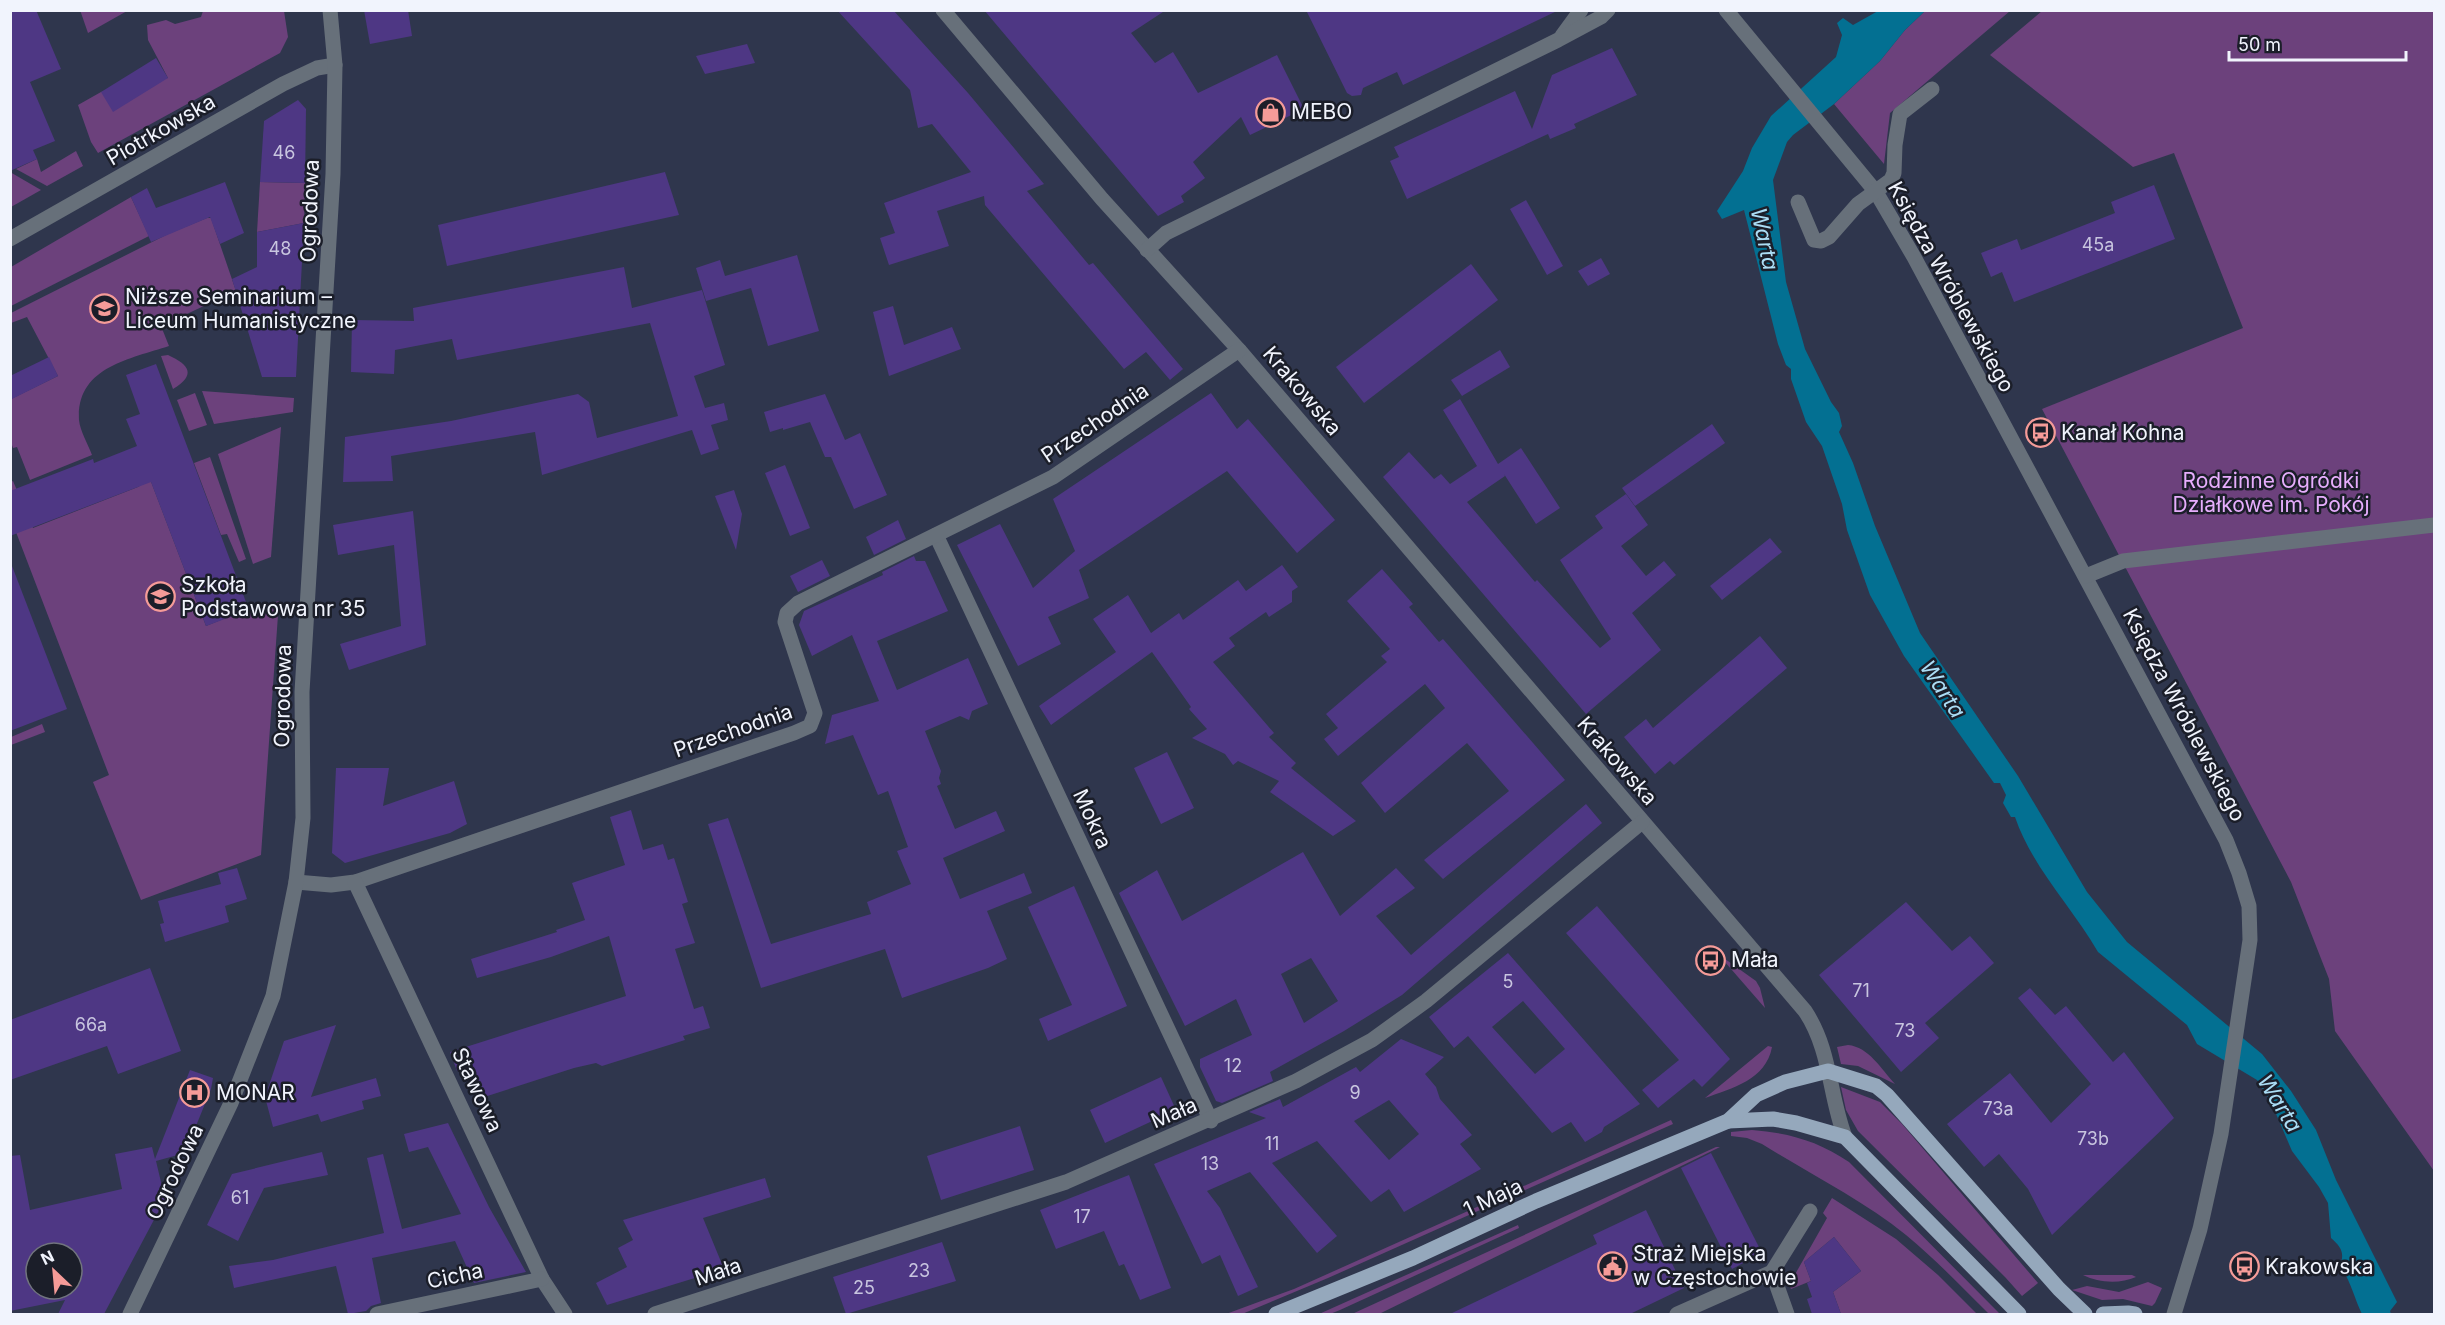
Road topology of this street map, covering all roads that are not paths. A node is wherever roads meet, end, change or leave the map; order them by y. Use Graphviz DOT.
graph roads {
  1 [pos="330,10"];
  2 [pos="943,10"];
  3 [pos="1581,10"];
  4 [pos="1608,10"];
  5 [pos="1726,10"];
  6 [pos="1558,40"];
  7 [pos="335,65"];
  8 [pos="1932,89"];
  9 [pos="1872,188"];
  10 [pos="1798,202"];
  11 [pos="10,240"];
  12 [pos="1147,250"];
  13 [pos="1239,350"];
  14 [pos="2434,525"];
  15 [pos="936,535"];
  16 [pos="2086,576"];
  17 [pos="1642,822"];
  18 [pos="296,882"];
  19 [pos="355,882"];
  20 [pos="1828,1071"];
  21 [pos="1211,1120"];
  22 [pos="1728,1121"];
  23 [pos="1845,1137"];
  24 [pos="1810,1211"];
  25 [pos="1773,1272"];
  26 [pos="542,1279"];
  27 [pos="130,1314"];
  28 [pos="377,1314"];
  29 [pos="565,1314"];
  30 [pos="655,1314"];
  31 [pos="1276,1314"];
  32 [pos="1677,1314"];
  33 [pos="1787,1314"];
  34 [pos="2019,1314"];
  35 [pos="2085,1314"];
  36 [pos="2103,1314"];
  37 [pos="2135,1314"];
  38 [pos="2174,1314"];
  1 -- 7 [label="street, Ogrodowa"];
  2 -- 12 [label="street, Krakowska"];
  3 -- 6 [label="street"];
  4 -- 6 [label="street"];
  5 -- 9 [label="street"];
  6 -- 12 [label="street"];
  7 -- 11 [label="street, Piotrkowska"];
  7 -- 18 [label="street, Ogrodowa"];
  8 -- 9 [label="street"];
  9 -- 10 [label="street"];
  9 -- 16 [label="street, Księdza Wróblewskiego"];
  12 -- 13 [label="street, Krakowska"];
  13 -- 15 [label="street, Przechodnia"];
  13 -- 17 [label="street, Krakowska"];
  14 -- 16 [label="street"];
  15 -- 19 [label="street, Przechodnia"];
  15 -- 21 [label="street, Mokra"];
  16 -- 38 [label="street, Księdza Wróblewskiego"];
  17 -- 20 [label="street, Krakowska"];
  17 -- 21 [label="street, Mała"];
  18 -- 19 [label="street, Przechodnia"];
  18 -- 27 [label="street, Ogrodowa"];
  19 -- 26 [label="street, Stawowa"];
  20 -- 22 [label="main road, 1 Maja"];
  20 -- 23 [label="street, Krakowska"];
  20 -- 35 [label="main road, 1 Maja"];
  21 -- 30 [label="street, Mała"];
  22 -- 23 [label="main road, 1 Maja"];
  22 -- 31 [label="main road, 1 Maja"];
  23 -- 34 [label="main road, Krakowska"];
  24 -- 25 [label="street"];
  25 -- 32 [label="street"];
  25 -- 33 [label="street"];
  26 -- 28 [label="street, Cicha"];
  26 -- 29 [label="street, Stawowa"];
  36 -- 37 [label="main road"];
}
